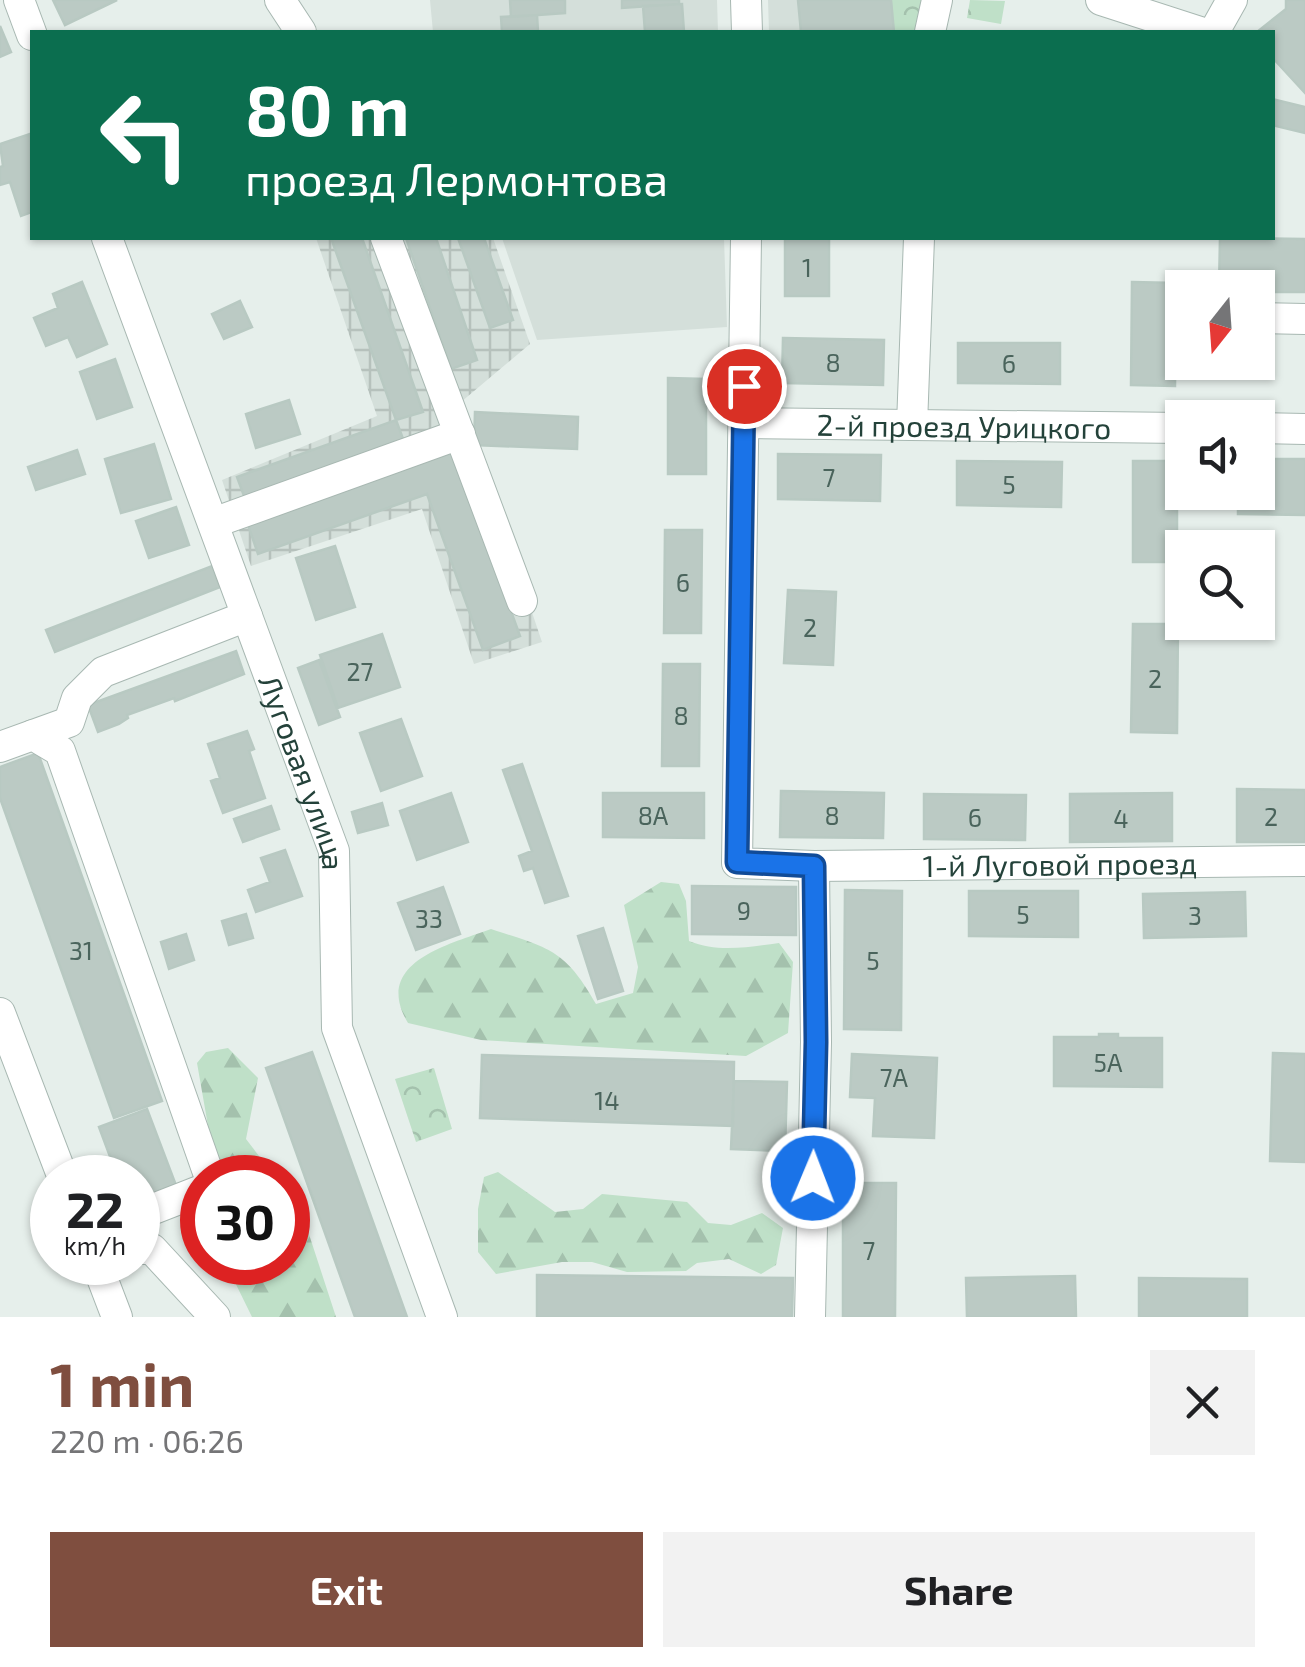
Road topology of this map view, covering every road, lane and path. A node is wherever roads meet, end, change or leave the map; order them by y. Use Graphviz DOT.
graph roads {
  1 [pos="20,0"];
  2 [pos="280,0"];
  3 [pos="746,0"];
  4 [pos="937,0"];
  5 [pos="1101,0"];
  6 [pos="1232,0"];
  7 [pos="30,30"];
  8 [pos="300,30"];
  9 [pos="748,30"];
  10 [pos="930,30"];
  11 [pos="1194,30"];
  12 [pos="1215,30"];
  13 [pos="109,240"];
  14 [pos="387,240"];
  15 [pos="746,240"];
  16 [pos="919,240"];
  17 [pos="1275,319"];
  18 [pos="1305,320"];
  19 [pos="744,423"];
  20 [pos="912,425"];
  21 [pos="1165,428"];
  22 [pos="1275,428"];
  23 [pos="1305,429"];
  24 [pos="460,434"];
  25 [pos="213,522"];
  26 [pos="522,601"];
  27 [pos="247,616"];
  28 [pos="32,735"];
  29 [pos="0,747"];
  30 [pos="1305,861"];
  31 [pos="814,866"];
  32 [pos="2,1021"];
  33 [pos="55,1155"];
  34 [pos="202,1155"];
  35 [pos="160,1257"];
  36 [pos="105,1285"];
  37 [pos="117,1317"];
  38 [pos="214,1317"];
  39 [pos="442,1317"];
  40 [pos="810,1317"];
  1 -- 7 [label="street"];
  2 -- 8 [label="street"];
  3 -- 9 [label="street"];
  4 -- 10 [label="street"];
  5 -- 11 [label="street"];
  6 -- 12 [label="street"];
  13 -- 25 [label="street, Луговая улица"];
  14 -- 24 [label="street"];
  15 -- 19 [label="street"];
  16 -- 20 [label="street"];
  17 -- 18 [label="street"];
  19 -- 20 [label="street, 2-й проезд Урицкого"];
  19 -- 31 [label="street, 1-й Луговой проезд"];
  20 -- 21 [label="street, 2-й проезд Урицкого"];
  22 -- 23 [label="street"];
  24 -- 25 [label="street"];
  24 -- 26 [label="street"];
  25 -- 27 [label="street, Луговая улица"];
  27 -- 28 [label="street"];
  27 -- 39 [label="street, Луговая улица"];
  28 -- 29 [label="street"];
  28 -- 34 [label="street"];
  30 -- 31 [label="street, 1-й Луговой проезд"];
  31 -- 40 [label="street"];
  32 -- 33 [label="street"];
  35 -- 38 [label="street"];
  36 -- 37 [label="street"];
}
